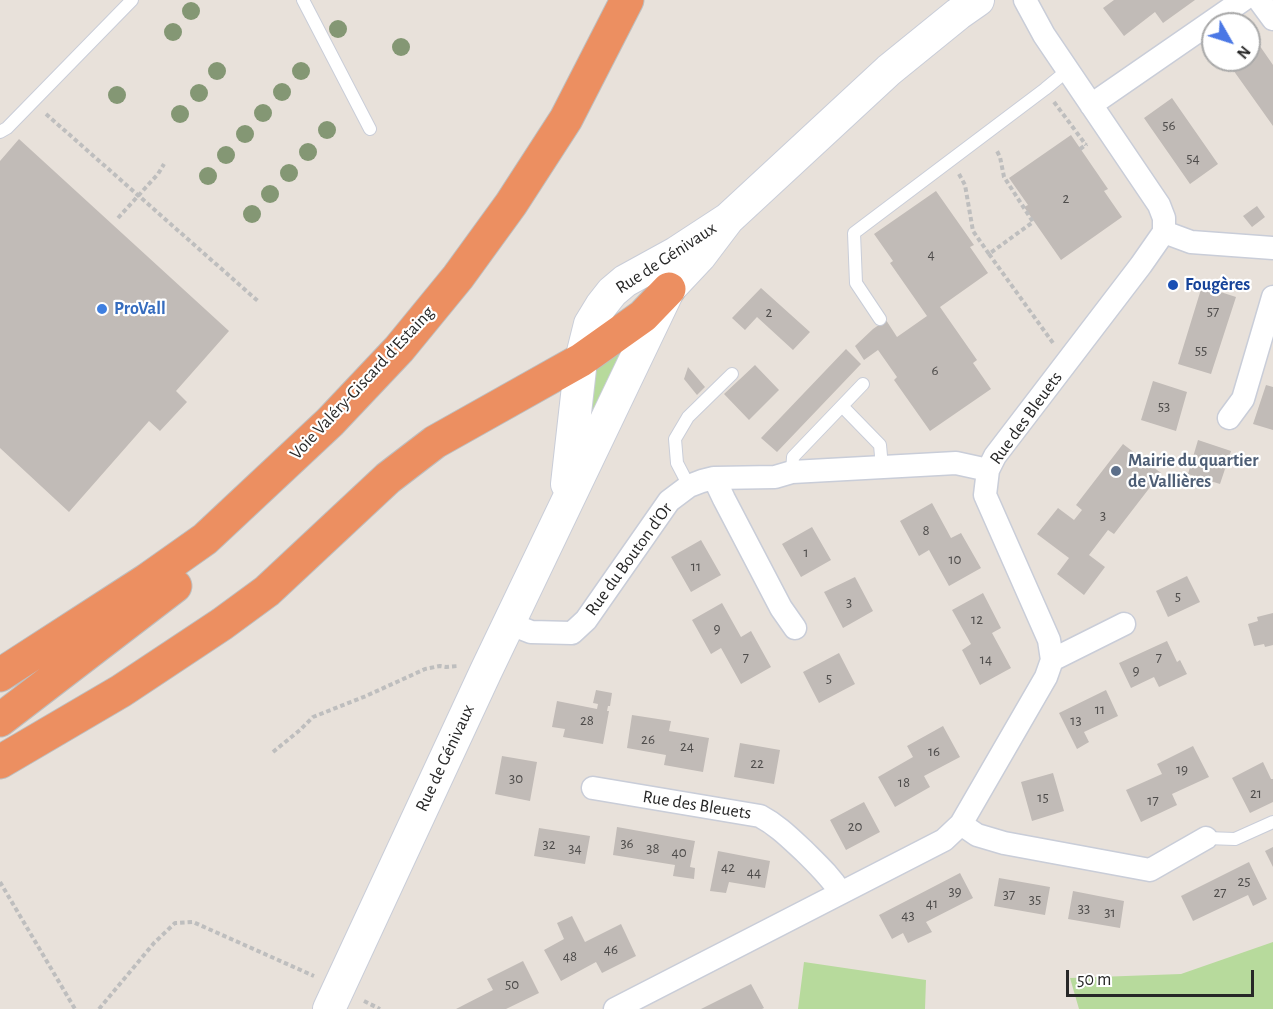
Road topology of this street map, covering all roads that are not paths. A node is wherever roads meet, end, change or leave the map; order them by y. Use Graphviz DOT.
graph roads {
  1 [pos="132,0"];
  2 [pos="303,0"];
  3 [pos="627,0"];
  4 [pos="978,0"];
  5 [pos="1025,0"];
  6 [pos="1244,0"];
  7 [pos="1259,0"];
  8 [pos="1273,19"];
  9 [pos="1068,70"];
  10 [pos="1091,105"];
  11 [pos="370,129"];
  12 [pos="0,132"];
  13 [pos="728,219"];
  14 [pos="1164,231"];
  15 [pos="1273,248"];
  16 [pos="669,289"];
  17 [pos="1273,297"];
  18 [pos="880,319"];
  19 [pos="581,360"];
  20 [pos="732,374"];
  21 [pos="864,384"];
  22 [pos="842,406"];
  23 [pos="1229,418"];
  24 [pos="330,422"];
  25 [pos="882,467"];
  26 [pos="988,470"];
  27 [pos="792,472"];
  28 [pos="714,478"];
  29 [pos="688,486"];
  30 [pos="564,509"];
  31 [pos="508,623"];
  32 [pos="1124,624"];
  33 [pos="795,628"];
  34 [pos="1052,660"];
  35 [pos="0,675"];
  36 [pos="0,720"];
  37 [pos="0,762"];
  38 [pos="593,788"];
  39 [pos="1273,822"];
  40 [pos="960,824"];
  41 [pos="1206,838"];
  42 [pos="841,893"];
  43 [pos="326,995"];
  44 [pos="615,1009"];
  1 -- 12 [label="lane"];
  2 -- 11 [label="lane"];
  3 -- 24 [label="highway, Voie Valéry-Giscard d'Estaing"];
  4 -- 13 [label="street, Rue de Génivaux"];
  5 -- 9 [label="street"];
  6 -- 10 [label="street"];
  7 -- 8 [label="street"];
  9 -- 10 [label="street"];
  9 -- 18 [label="lane"];
  10 -- 14 [label="street"];
  13 -- 16 [label="street, Rue de Génivaux"];
  13 -- 19 [label="street, Rue de Génivaux"];
  14 -- 15 [label="street"];
  14 -- 26 [label="street, Rue des Bleuets"];
  16 -- 19 [label="highway"];
  16 -- 30 [label="street, Rue de Génivaux"];
  17 -- 23 [label="street"];
  19 -- 30 [label="street, Rue de Génivaux"];
  19 -- 37 [label="highway"];
  20 -- 29 [label="lane"];
  21 -- 22 [label="lane"];
  22 -- 25 [label="lane"];
  22 -- 27 [label="lane"];
  24 -- 35 [label="highway, Voie Valéry-Giscard d'Estaing"];
  24 -- 36 [label="highway"];
  25 -- 26 [label="street, Rue du Bouton d'Or"];
  25 -- 27 [label="street, Rue du Bouton d'Or"];
  26 -- 34 [label="street, Rue des Bleuets"];
  27 -- 28 [label="street, Rue du Bouton d'Or"];
  28 -- 29 [label="street, Rue du Bouton d'Or"];
  28 -- 33 [label="street"];
  29 -- 31 [label="street, Rue du Bouton d'Or"];
  30 -- 31 [label="street, Rue de Génivaux"];
  31 -- 43 [label="street, Rue de Génivaux"];
  32 -- 34 [label="street"];
  34 -- 40 [label="street"];
  38 -- 42 [label="street, Rue des Bleuets"];
  39 -- 41 [label="lane"];
  40 -- 41 [label="street"];
  40 -- 42 [label="street"];
  42 -- 44 [label="street"];
}
